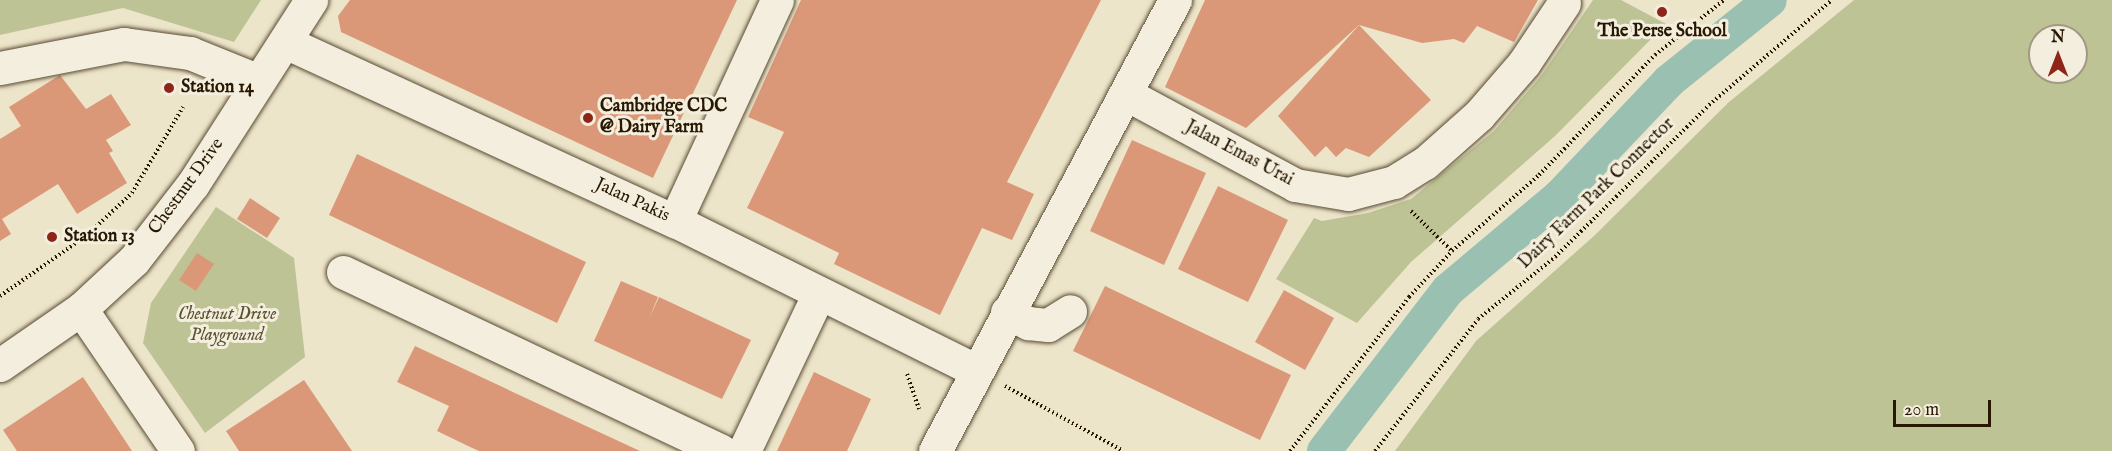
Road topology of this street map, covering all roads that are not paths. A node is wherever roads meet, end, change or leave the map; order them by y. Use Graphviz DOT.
graph roads {
  1 [pos="311,0"];
  2 [pos="777,0"];
  3 [pos="1175,0"];
  4 [pos="1564,3"];
  5 [pos="285,42"];
  6 [pos="0,68"];
  7 [pos="260,81"];
  8 [pos="1128,95"];
  9 [pos="675,221"];
  10 [pos="343,272"];
  11 [pos="818,294"];
  12 [pos="81,309"];
  13 [pos="1070,311"];
  14 [pos="1007,312"];
  15 [pos="0,365"];
  16 [pos="988,377"];
  17 [pos="178,451"];
  18 [pos="721,451"];
  19 [pos="744,451"];
  20 [pos="935,451"];
  1 -- 5 [label="street, Chestnut Drive"];
  2 -- 9 [label="street"];
  3 -- 8 [label="street"];
  4 -- 8 [label="street, Jalan Emas Urai"];
  5 -- 7 [label="street, Chestnut Drive"];
  5 -- 9 [label="street, Jalan Pakis"];
  6 -- 7 [label="street"];
  7 -- 12 [label="street, Chestnut Drive"];
  8 -- 14 [label="street"];
  9 -- 11 [label="street, Jalan Pakis"];
  10 -- 18 [label="street"];
  11 -- 16 [label="street, Jalan Pakis"];
  11 -- 19 [label="street"];
  12 -- 15 [label="street, Chestnut Drive"];
  12 -- 17 [label="street"];
  13 -- 14 [label="street"];
  14 -- 16 [label="street"];
  16 -- 20 [label="street"];
}
